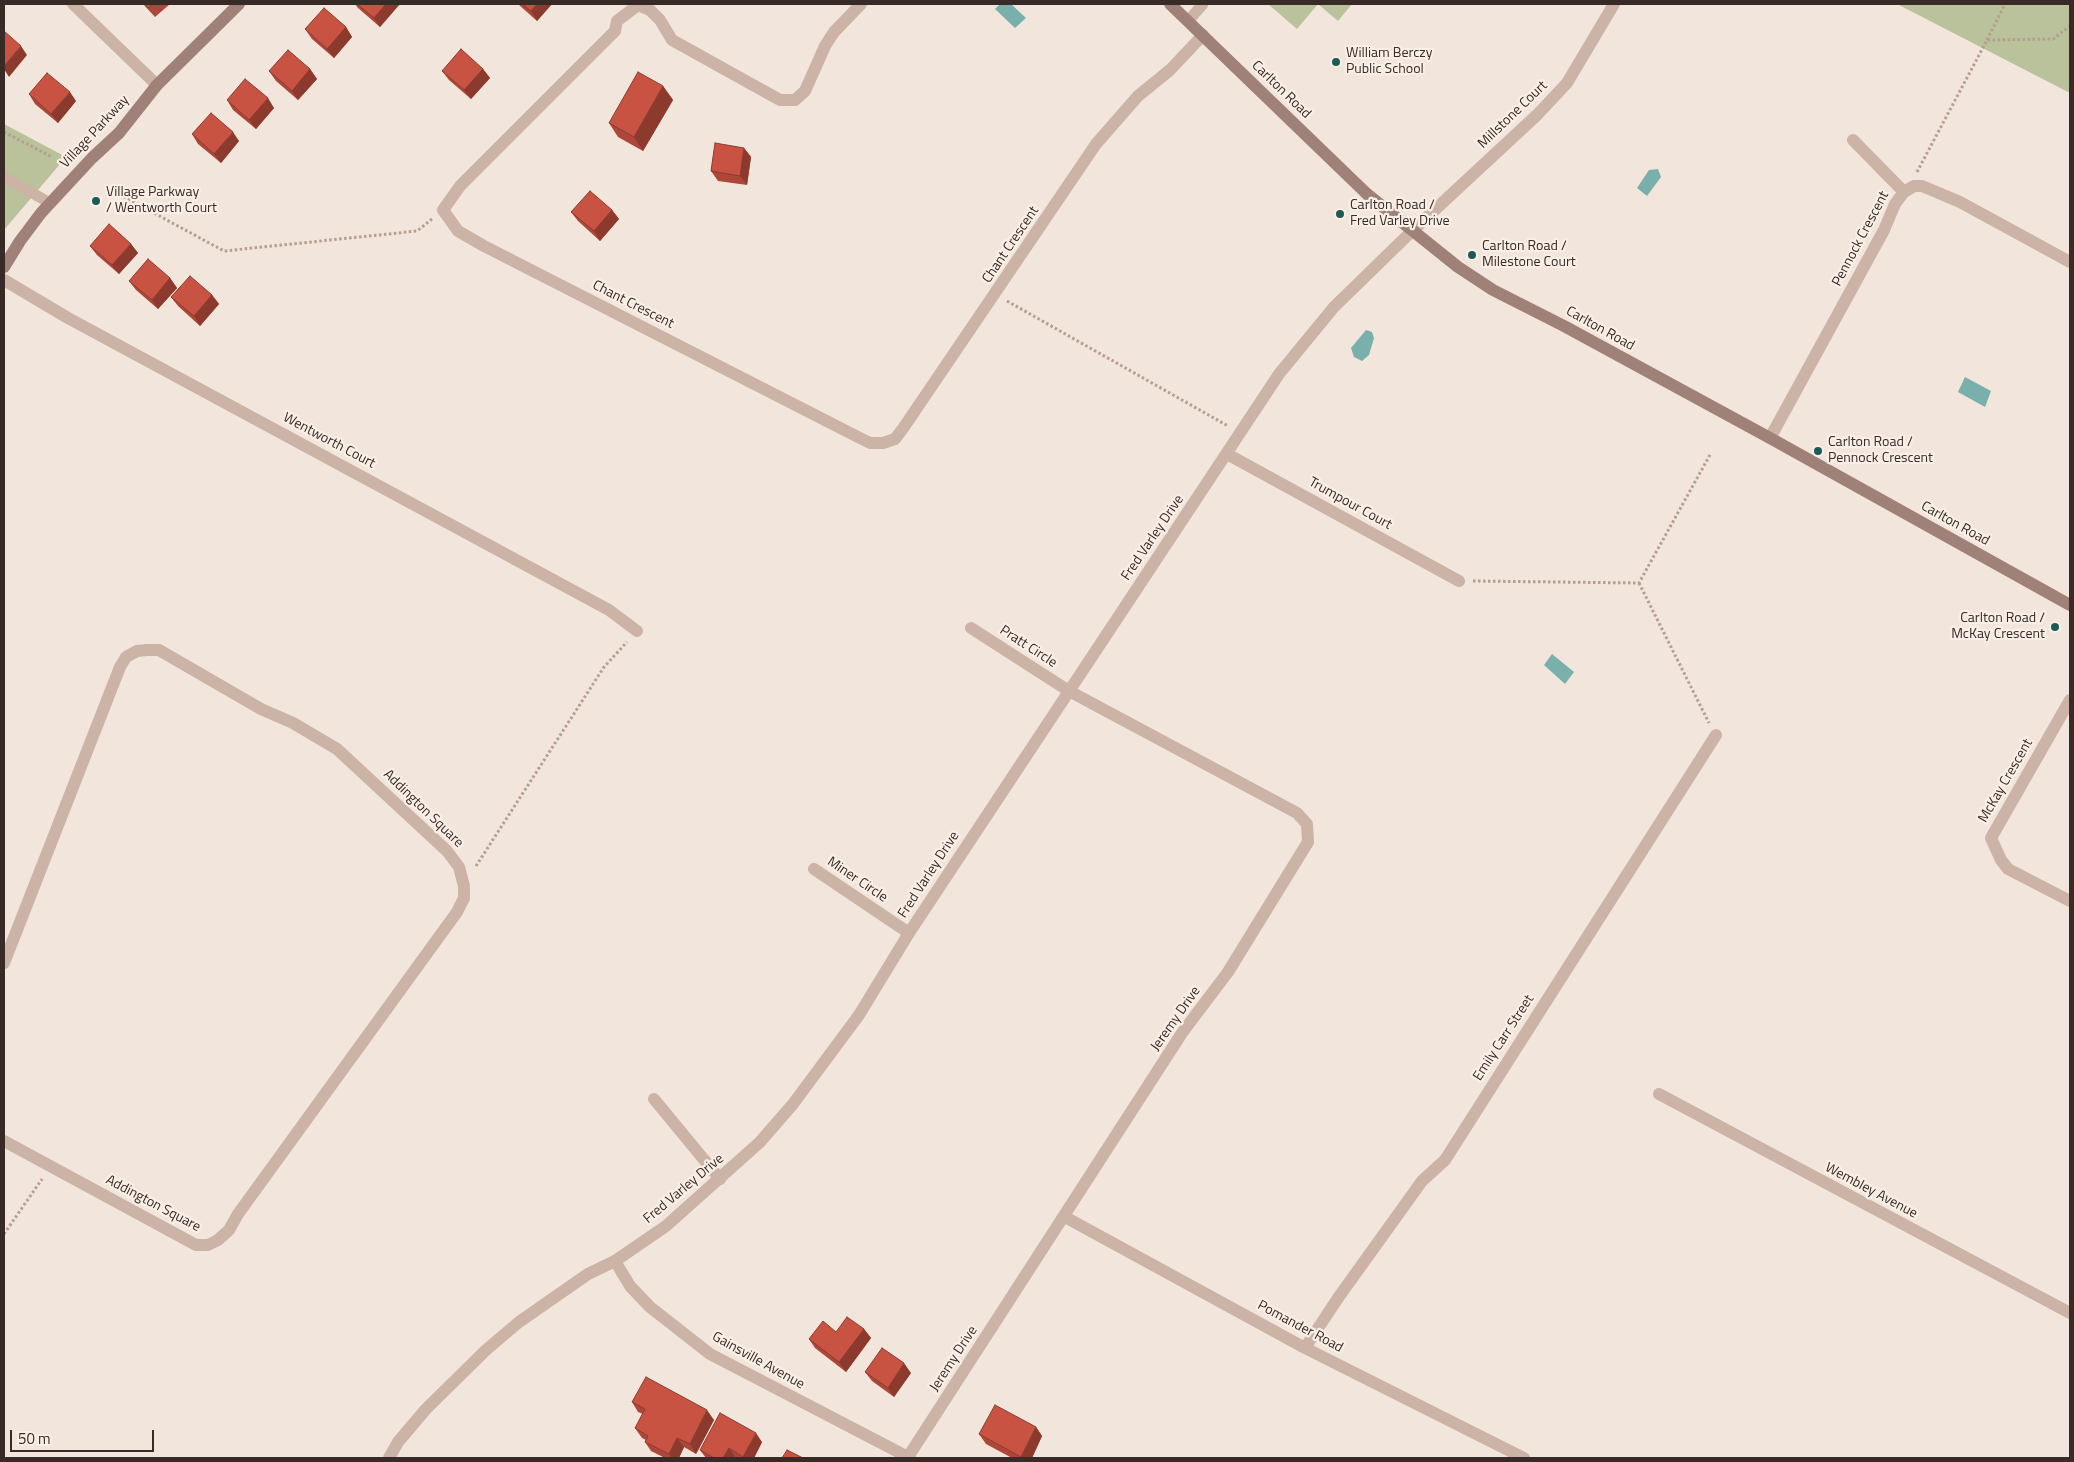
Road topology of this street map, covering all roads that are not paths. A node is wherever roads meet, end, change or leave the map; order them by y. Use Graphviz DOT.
graph roads {
  1 [pos="73,4"];
  2 [pos="239,4"];
  3 [pos="861,4"];
  4 [pos="1170,4"];
  5 [pos="1203,4"];
  6 [pos="1614,4"];
  7 [pos="1188,21"];
  8 [pos="1203,35"];
  9 [pos="157,85"];
  10 [pos="1853,140"];
  11 [pos="4,177"];
  12 [pos="1909,189"];
  13 [pos="50,203"];
  14 [pos="1413,230"];
  15 [pos="2070,262"];
  16 [pos="4,267"];
  17 [pos="4,280"];
  18 [pos="1770,438"];
  19 [pos="1227,454"];
  20 [pos="1459,581"];
  21 [pos="2070,605"];
  22 [pos="972,628"];
  23 [pos="637,632"];
  24 [pos="1069,691"];
  25 [pos="2070,700"];
  26 [pos="1716,735"];
  27 [pos="814,869"];
  28 [pos="2070,901"];
  29 [pos="909,933"];
  30 [pos="4,963"];
  31 [pos="1660,1094"];
  32 [pos="654,1099"];
  33 [pos="4,1141"];
  34 [pos="720,1179"];
  35 [pos="1066,1216"];
  36 [pos="615,1261"];
  37 [pos="2070,1313"];
  38 [pos="1305,1348"];
  39 [pos="390,1458"];
  40 [pos="909,1458"];
  41 [pos="1524,1458"];
  1 -- 9 [label="street"];
  2 -- 9 [label="main road, Village Parkway"];
  3 -- 8 [label="street, Chant Crescent"];
  4 -- 7 [label="main road, Carlton Road"];
  5 -- 7 [label="lane"];
  6 -- 14 [label="street, Millstone Court"];
  7 -- 8 [label="main road, Carlton Road"];
  8 -- 14 [label="main road, Carlton Road"];
  9 -- 13 [label="main road, Village Parkway"];
  10 -- 12 [label="street"];
  11 -- 13 [label="lane"];
  12 -- 15 [label="street"];
  12 -- 18 [label="street, Pennock Crescent"];
  13 -- 16 [label="main road, Village Parkway"];
  14 -- 18 [label="main road, Carlton Road"];
  14 -- 19 [label="street, Fred Varley Drive"];
  17 -- 23 [label="street, Wentworth Court"];
  18 -- 21 [label="main road, Carlton Road"];
  19 -- 20 [label="street, Trumpour Court"];
  19 -- 24 [label="street, Fred Varley Drive"];
  22 -- 24 [label="street, Pratt Circle"];
  24 -- 29 [label="street, Fred Varley Drive"];
  24 -- 35 [label="street, Jeremy Drive"];
  25 -- 28 [label="street, McKay Crescent"];
  26 -- 38 [label="street, Emily Carr Street"];
  27 -- 29 [label="street, Miner Circle"];
  29 -- 34 [label="street, Fred Varley Drive"];
  30 -- 33 [label="street, Addington Square"];
  31 -- 37 [label="street, Wembley Avenue"];
  32 -- 34 [label="street"];
  34 -- 36 [label="street, Fred Varley Drive"];
  35 -- 38 [label="street, Pomander Road"];
  35 -- 40 [label="street, Jeremy Drive"];
  36 -- 39 [label="street, Fred Varley Drive"];
  36 -- 40 [label="street, Gainsville Avenue"];
  38 -- 41 [label="street, Pomander Road"];
}
